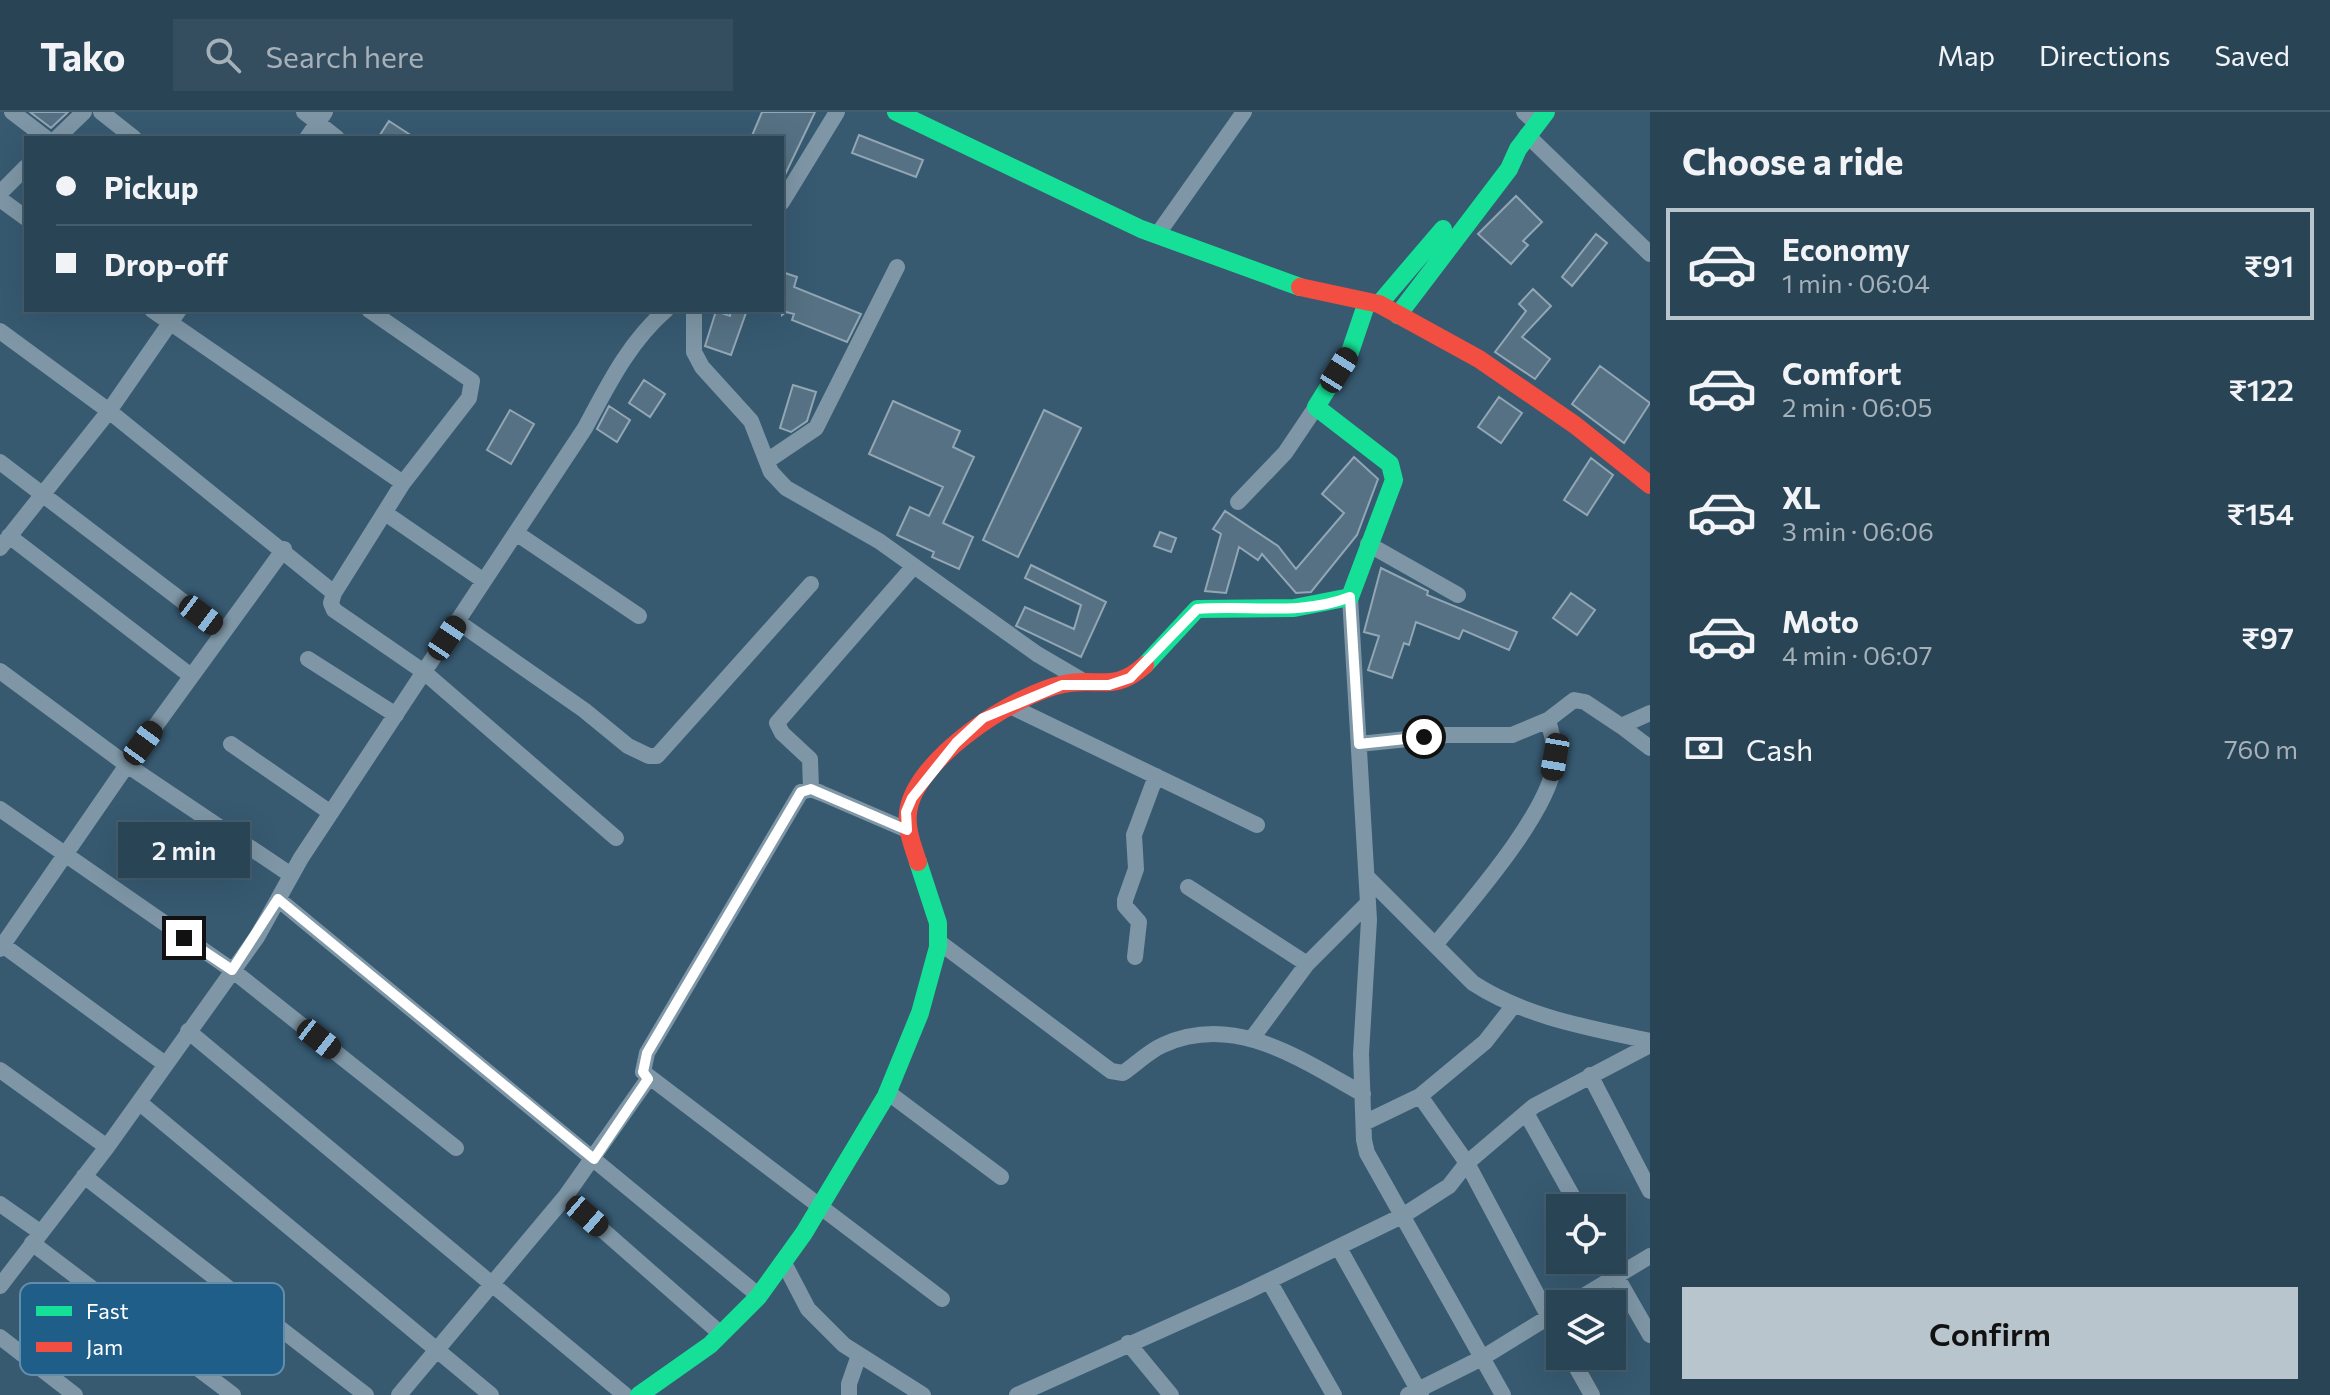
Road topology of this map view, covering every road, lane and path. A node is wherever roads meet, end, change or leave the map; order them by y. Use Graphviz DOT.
graph roads {
  1 [pos="12,112"];
  2 [pos="84,112"];
  3 [pos="101,112"];
  4 [pos="304,112"];
  5 [pos="837,112"];
  6 [pos="896,112"];
  7 [pos="1244,112"];
  8 [pos="322,118"];
  9 [pos="1530,126"];
  10 [pos="43,136"];
  11 [pos="59,136"];
  12 [pos="131,136"];
  13 [pos="308,136"];
  14 [pos="336,136"];
  15 [pos="24,169"];
  16 [pos="0,196"];
  17 [pos="784,199"];
  18 [pos="24,216"];
  19 [pos="1157,235"];
  20 [pos="1650,254"];
  21 [pos="897,267"];
  22 [pos="1373,303"];
  23 [pos="372,312"];
  24 [pos="664,312"];
  25 [pos="694,312"];
  26 [pos="1398,315"];
  27 [pos="175,317"];
  28 [pos="0,331"];
  29 [pos="1316,407"];
  30 [pos="109,411"];
  31 [pos="767,461"];
  32 [pos="0,462"];
  33 [pos="403,483"];
  34 [pos="1650,485"];
  35 [pos="43,495"];
  36 [pos="1238,502"];
  37 [pos="385,513"];
  38 [pos="516,533"];
  39 [pos="5,542"];
  40 [pos="1368,544"];
  41 [pos="284,549"];
  42 [pos="914,566"];
  43 [pos="484,581"];
  44 [pos="811,584"];
  45 [pos="334,593"];
  46 [pos="1458,595"];
  47 [pos="1350,597"];
  48 [pos="639,616"];
  49 [pos="458,622"];
  50 [pos="223,632"];
  51 [pos="308,659"];
  52 [pos="0,671"];
  53 [pos="424,672"];
  54 [pos="191,676"];
  55 [pos="1092,686"];
  56 [pos="1010,706"];
  57 [pos="1650,713"];
  58 [pos="396,715"];
  59 [pos="1548,720"];
  60 [pos="1621,726"];
  61 [pos="231,744"];
  62 [pos="1359,744"];
  63 [pos="1650,748"];
  64 [pos="127,765"];
  65 [pos="1156,776"];
  66 [pos="811,789"];
  67 [pos="0,809"];
  68 [pos="331,813"];
  69 [pos="1257,825"];
  70 [pos="907,830"];
  71 [pos="616,838"];
  72 [pos="65,857"];
  73 [pos="291,875"];
  74 [pos="1367,877"];
  75 [pos="1188,887"];
  76 [pos="278,899"];
  77 [pos="1368,903"];
  78 [pos="939,942"];
  79 [pos="1,945"];
  80 [pos="1435,945"];
  81 [pos="1135,957"];
  82 [pos="1307,964"];
  83 [pos="232,970"];
  84 [pos="1514,1005"];
  85 [pos="188,1031"];
  86 [pos="1253,1037"];
  87 [pos="1650,1043"];
  88 [pos="165,1064"];
  89 [pos="0,1070"];
  90 [pos="1590,1075"];
  91 [pos="648,1079"];
  92 [pos="890,1094"];
  93 [pos="1363,1094"];
  94 [pos="1420,1096"];
  95 [pos="140,1103"];
  96 [pos="1526,1113"];
  97 [pos="1364,1123"];
  98 [pos="107,1147"];
  99 [pos="456,1148"];
  100 [pos="594,1159"];
  101 [pos="1467,1163"];
  102 [pos="84,1176"];
  103 [pos="1001,1177"];
  104 [pos="1650,1191"];
  105 [pos="1571,1194"];
  106 [pos="565,1197"];
  107 [pos="0,1204"];
  108 [pos="822,1206"];
  109 [pos="1404,1215"];
  110 [pos="36,1238"];
  111 [pos="1339,1248"];
  112 [pos="1650,1256"];
  113 [pos="785,1265"];
  114 [pos="1616,1276"];
  115 [pos="1269,1281"];
  116 [pos="92,1283"];
  117 [pos="222,1283"];
  118 [pos="490,1283"];
  119 [pos="0,1286"];
  120 [pos="1593,1290"];
  121 [pos="758,1295"];
  122 [pos="942,1299"];
  123 [pos="1546,1299"];
  124 [pos="1546,1318"];
  125 [pos="284,1331"];
  126 [pos="721,1334"];
  127 [pos="1650,1335"];
  128 [pos="0,1337"];
  129 [pos="1128,1343"];
  130 [pos="438,1348"];
  131 [pos="20,1352"];
  132 [pos="859,1355"];
  133 [pos="1482,1358"];
  134 [pos="1578,1370"];
  135 [pos="49,1375"];
  136 [pos="208,1375"];
  137 [pos="1416,1393"];
  138 [pos="75,1395"];
  139 [pos="233,1395"];
  140 [pos="366,1395"];
  141 [pos="399,1395"];
  142 [pos="491,1395"];
  143 [pos="625,1395"];
  144 [pos="639,1395"];
  145 [pos="849,1395"];
  146 [pos="923,1395"];
  147 [pos="1017,1395"];
  148 [pos="1171,1395"];
  149 [pos="1334,1395"];
  150 [pos="1503,1395"];
  151 [pos="1592,1395"];
  1 -- 10 [label="street"];
  2 -- 11 [label="street"];
  3 -- 12 [label="street"];
  4 -- 8 [label="street"];
  5 -- 17 [label="street"];
  6 -- 19 [label="main road"];
  7 -- 19 [label="street"];
  8 -- 13 [label="street"];
  8 -- 14 [label="street"];
  9 -- 20 [label="street"];
  9 -- 22 [label="main road"];
  9 -- 26 [label="main road"];
  15 -- 16 [label="street"];
  16 -- 18 [label="street"];
  19 -- 22 [label="main road"];
  21 -- 31 [label="street"];
  22 -- 26 [label="main road"];
  22 -- 29 [label="main road"];
  23 -- 33 [label="street"];
  24 -- 38 [label="street"];
  25 -- 31 [label="street"];
  26 -- 34 [label="main road"];
  27 -- 30 [label="street"];
  27 -- 33 [label="street"];
  28 -- 30 [label="street"];
  29 -- 36 [label="street"];
  29 -- 40 [label="main road"];
  30 -- 35 [label="street"];
  30 -- 41 [label="street"];
  31 -- 42 [label="street"];
  32 -- 35 [label="street"];
  33 -- 37 [label="street"];
  35 -- 39 [label="street"];
  35 -- 50 [label="street"];
  37 -- 43 [label="street"];
  37 -- 45 [label="street"];
  38 -- 43 [label="street"];
  38 -- 48 [label="street"];
  39 -- 54 [label="street"];
  40 -- 46 [label="street"];
  40 -- 47 [label="main road"];
  41 -- 45 [label="street"];
  41 -- 50 [label="street"];
  42 -- 55 [label="street"];
  42 -- 66 [label="street"];
  43 -- 49 [label="street"];
  44 -- 49 [label="street"];
  45 -- 53 [label="street"];
  47 -- 55 [label="main road"];
  47 -- 62 [label="street"];
  49 -- 53 [label="street"];
  50 -- 54 [label="street"];
  51 -- 58 [label="street"];
  52 -- 64 [label="street"];
  53 -- 58 [label="street"];
  53 -- 71 [label="street"];
  54 -- 64 [label="street"];
  55 -- 56 [label="main road"];
  56 -- 65 [label="street"];
  56 -- 70 [label="main road"];
  57 -- 60 [label="street"];
  58 -- 68 [label="street"];
  59 -- 60 [label="street"];
  59 -- 62 [label="street"];
  59 -- 80 [label="street"];
  60 -- 63 [label="street"];
  61 -- 68 [label="street"];
  62 -- 74 [label="street"];
  64 -- 72 [label="street"];
  64 -- 73 [label="street"];
  65 -- 69 [label="street"];
  65 -- 81 [label="street"];
  66 -- 70 [label="street"];
  66 -- 91 [label="street"];
  67 -- 72 [label="street"];
  68 -- 73 [label="street"];
  70 -- 78 [label="main road"];
  72 -- 79 [label="street"];
  72 -- 83 [label="street"];
  73 -- 76 [label="street"];
  74 -- 77 [label="street"];
  74 -- 80 [label="street"];
  75 -- 82 [label="street"];
  76 -- 83 [label="street"];
  76 -- 100 [label="street"];
  77 -- 82 [label="street"];
  77 -- 93 [label="street"];
  78 -- 86 [label="street"];
  78 -- 92 [label="main road"];
  79 -- 88 [label="street"];
  80 -- 84 [label="street"];
  82 -- 86 [label="street"];
  83 -- 85 [label="street"];
  83 -- 99 [label="street"];
  84 -- 87 [label="street"];
  84 -- 94 [label="street"];
  85 -- 88 [label="street"];
  85 -- 118 [label="street"];
  86 -- 93 [label="street"];
  87 -- 90 [label="street"];
  88 -- 95 [label="street"];
  89 -- 98 [label="street"];
  90 -- 96 [label="street"];
  90 -- 104 [label="street"];
  91 -- 100 [label="street"];
  91 -- 108 [label="street"];
  92 -- 103 [label="street"];
  92 -- 108 [label="main road"];
  93 -- 97 [label="street"];
  94 -- 97 [label="street"];
  94 -- 101 [label="street"];
  95 -- 98 [label="street"];
  95 -- 130 [label="street"];
  96 -- 101 [label="street"];
  96 -- 105 [label="street"];
  97 -- 109 [label="street"];
  98 -- 102 [label="street"];
  100 -- 106 [label="street"];
  100 -- 121 [label="street"];
  101 -- 109 [label="street"];
  101 -- 123 [label="street"];
  102 -- 110 [label="street"];
  102 -- 117 [label="street"];
  106 -- 118 [label="street"];
  106 -- 126 [label="street"];
  107 -- 110 [label="street"];
  108 -- 113 [label="main road"];
  108 -- 122 [label="street"];
  109 -- 111 [label="street"];
  109 -- 133 [label="street"];
  110 -- 116 [label="street"];
  110 -- 119 [label="street"];
  111 -- 115 [label="street"];
  111 -- 137 [label="street"];
  112 -- 114 [label="street"];
  113 -- 121 [label="main road"];
  113 -- 132 [label="street"];
  114 -- 120 [label="street"];
  114 -- 127 [label="street"];
  115 -- 129 [label="street"];
  115 -- 149 [label="street"];
  118 -- 130 [label="street"];
  118 -- 143 [label="street"];
  121 -- 126 [label="main road"];
  124 -- 133 [label="street"];
  125 -- 140 [label="street"];
  126 -- 144 [label="main road"];
  128 -- 131 [label="street"];
  129 -- 147 [label="street"];
  129 -- 148 [label="street"];
  130 -- 141 [label="street"];
  130 -- 142 [label="street"];
  132 -- 145 [label="street"];
  132 -- 146 [label="street"];
  133 -- 137 [label="street"];
  133 -- 150 [label="street"];
  134 -- 151 [label="street"];
  135 -- 138 [label="street"];
  136 -- 139 [label="street"];
}
